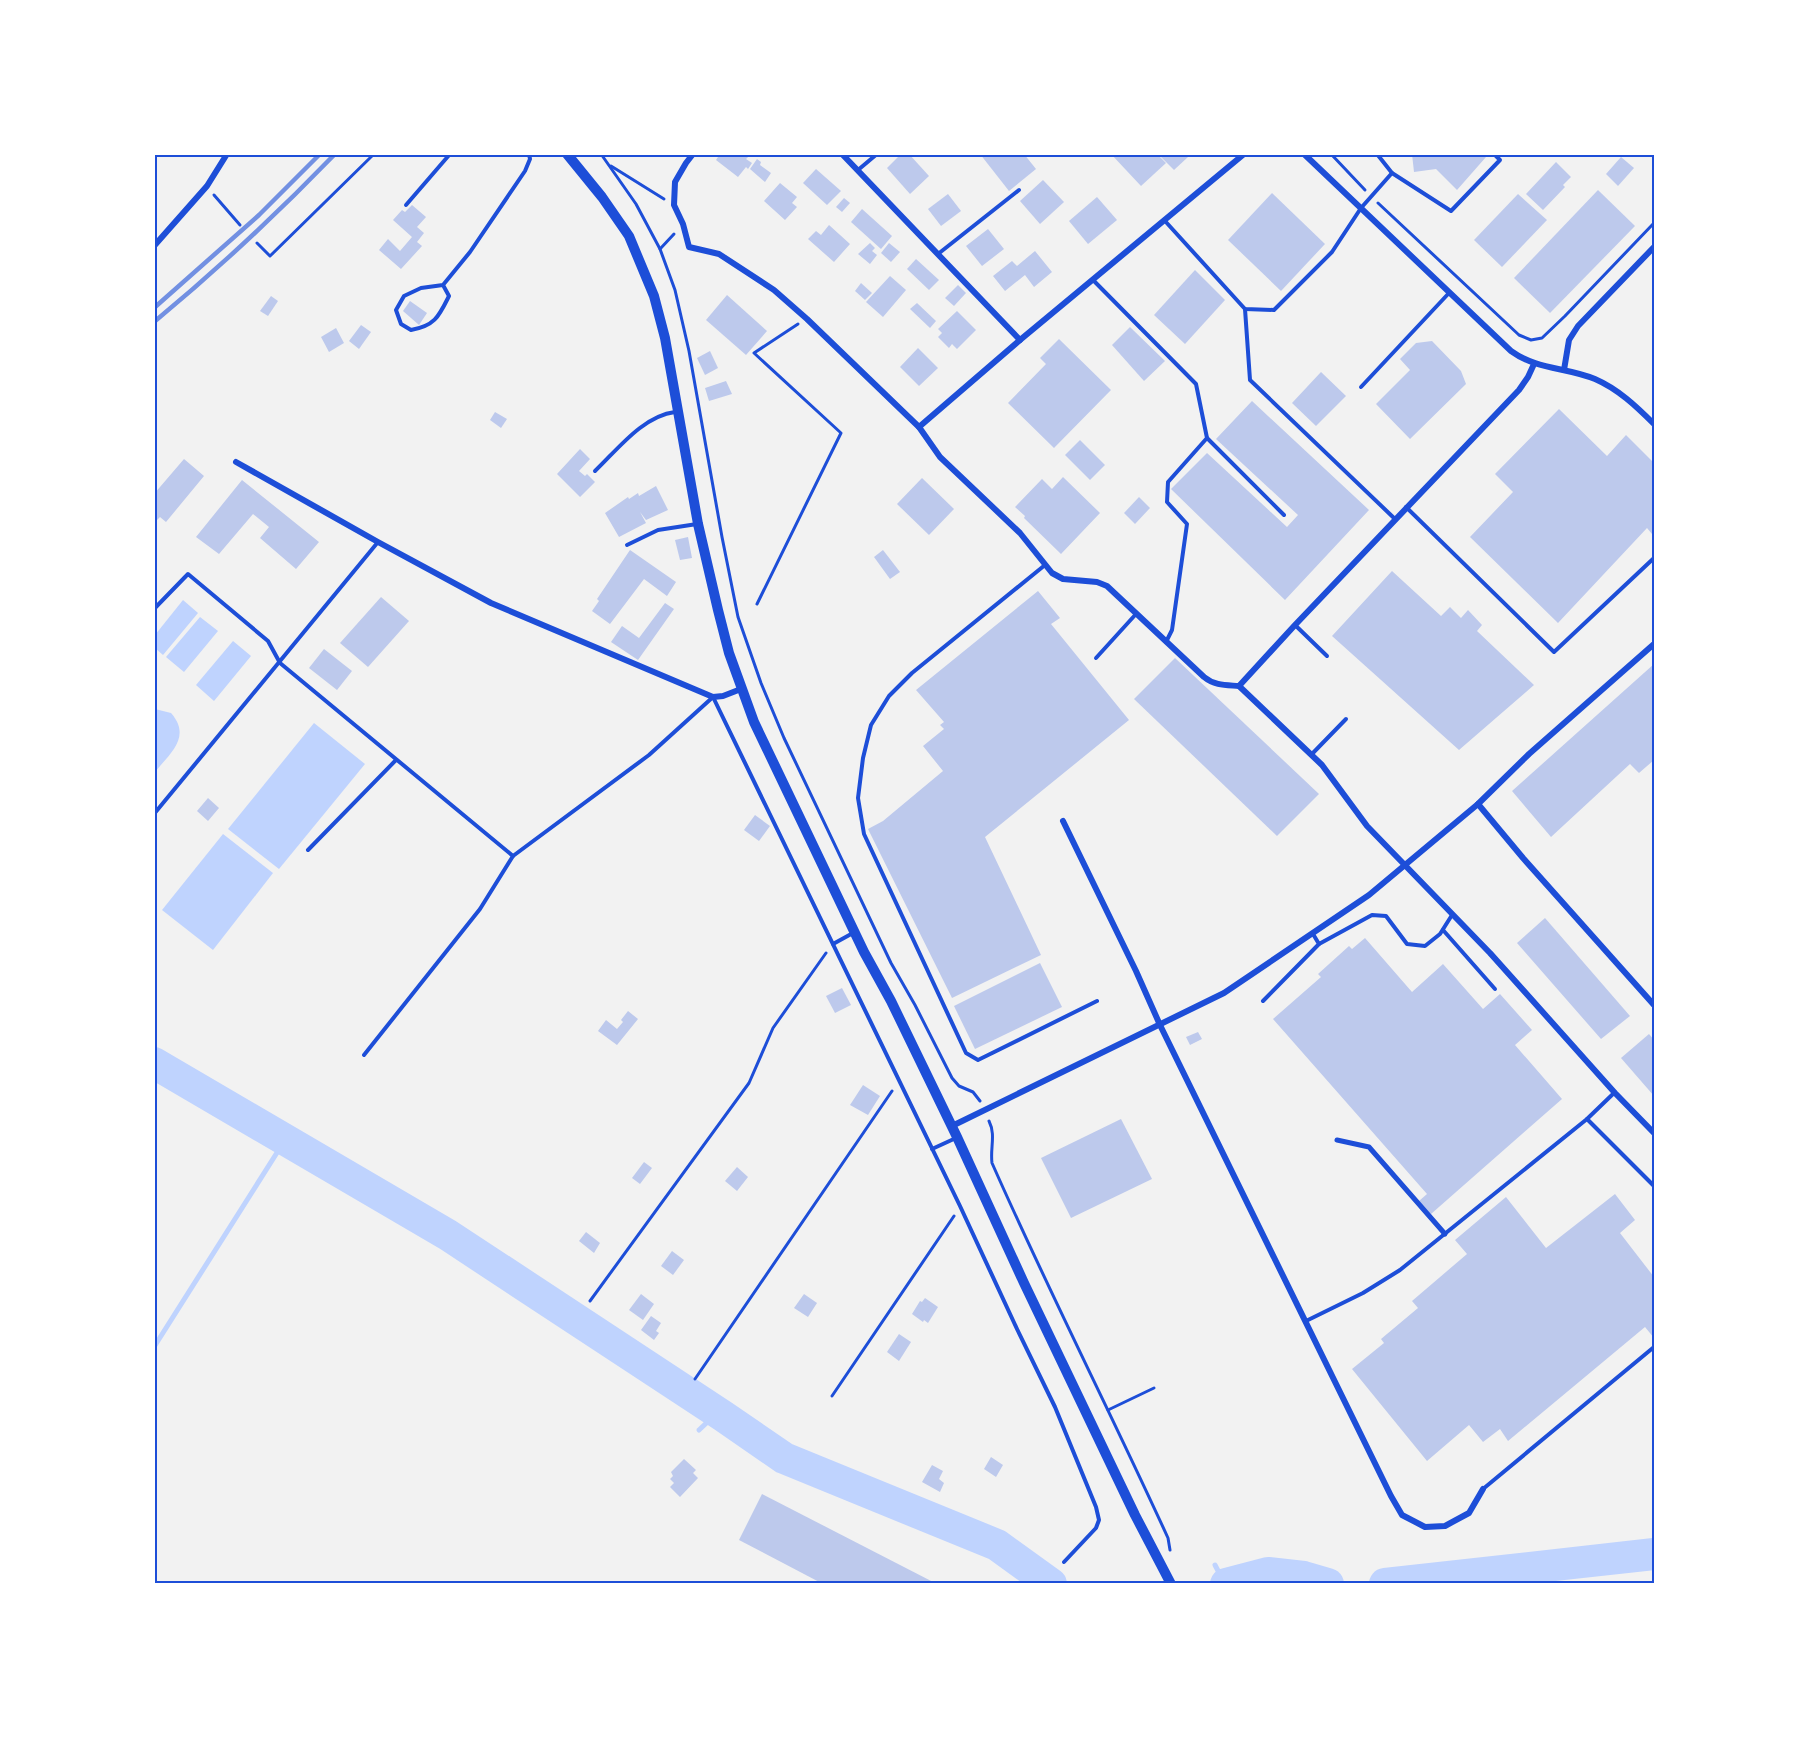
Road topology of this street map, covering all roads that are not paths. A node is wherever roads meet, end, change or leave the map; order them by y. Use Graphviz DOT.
graph roads {
  1 [pos="227,154"];
  2 [pos="450,154"];
  3 [pos="529,154"];
  4 [pos="567,154"];
  5 [pos="693,154"];
  6 [pos="842,154"];
  7 [pos="877,154"];
  8 [pos="1244,154"];
  9 [pos="1304,154"];
  10 [pos="1377,154"];
  11 [pos="1494,154"];
  12 [pos="858,170"];
  13 [pos="1392,173"];
  14 [pos="1019,190"];
  15 [pos="406,205"];
  16 [pos="1361,208"];
  17 [pos="1164,221"];
  18 [pos="154,246"];
  19 [pos="1654,246"];
  20 [pos="938,254"];
  21 [pos="1093,280"];
  22 [pos="443,285"];
  23 [pos="1450,293"];
  24 [pos="1245,309"];
  25 [pos="1020,340"];
  26 [pos="1534,364"];
  27 [pos="1564,370"];
  28 [pos="1360,387"];
  29 [pos="677,411"];
  30 [pos="1654,423"];
  31 [pos="919,428"];
  32 [pos="1207,438"];
  33 [pos="236,462"];
  34 [pos="595,471"];
  35 [pos="1406,507"];
  36 [pos="1284,515"];
  37 [pos="1395,519"];
  38 [pos="698,524"];
  39 [pos="378,542"];
  40 [pos="627,545"];
  41 [pos="1654,558"];
  42 [pos="1045,565"];
  43 [pos="154,609"];
  44 [pos="1136,614"];
  45 [pos="1295,625"];
  46 [pos="1166,642"];
  47 [pos="1654,644"];
  48 [pos="1327,656"];
  49 [pos="1096,658"];
  50 [pos="280,663"];
  51 [pos="1239,686"];
  52 [pos="741,689"];
  53 [pos="713,697"];
  54 [pos="1346,719"];
  55 [pos="1311,755"];
  56 [pos="396,760"];
  57 [pos="1478,804"];
  58 [pos="154,814"];
  59 [pos="1063,821"];
  60 [pos="308,850"];
  61 [pos="513,856"];
  62 [pos="1405,865"];
  63 [pos="1452,915"];
  64 [pos="1443,930"];
  65 [pos="854,932"];
  66 [pos="1312,933"];
  67 [pos="833,944"];
  68 [pos="1319,944"];
  69 [pos="1495,989"];
  70 [pos="1097,1001"];
  71 [pos="1263,1001"];
  72 [pos="1654,1005"];
  73 [pos="1160,1025"];
  74 [pos="364,1055"];
  75 [pos="1615,1093"];
  76 [pos="1587,1119"];
  77 [pos="952,1126"];
  78 [pos="1654,1133"];
  79 [pos="957,1137"];
  80 [pos="1337,1140"];
  81 [pos="932,1149"];
  82 [pos="1654,1186"];
  83 [pos="1445,1234"];
  84 [pos="1305,1322"];
  85 [pos="1654,1347"];
  86 [pos="1483,1489"];
  87 [pos="1064,1562"];
  88 [pos="1171,1584"];
  1 -- 18 [label="street"];
  2 -- 15 [label="lane"];
  3 -- 22 [label="lane"];
  4 -- 29 [label="main road"];
  5 -- 31 [label="street"];
  6 -- 12 [label="street"];
  7 -- 12 [label="lane"];
  8 -- 17 [label="street"];
  9 -- 16 [label="street"];
  10 -- 13 [label="lane"];
  11 -- 13 [label="lane"];
  12 -- 20 [label="street"];
  13 -- 16 [label="lane"];
  14 -- 20 [label="lane"];
  16 -- 23 [label="street"];
  16 -- 24 [label="lane"];
  17 -- 21 [label="street"];
  17 -- 24 [label="lane"];
  19 -- 27 [label="street"];
  20 -- 25 [label="street"];
  21 -- 25 [label="street"];
  21 -- 32 [label="lane"];
  22 -- 22 [label="lane"];
  23 -- 26 [label="street"];
  23 -- 28 [label="lane"];
  24 -- 37 [label="lane"];
  25 -- 31 [label="street"];
  26 -- 27 [label="street"];
  26 -- 35 [label="street"];
  27 -- 30 [label="street"];
  29 -- 34 [label="lane"];
  29 -- 38 [label="main road"];
  31 -- 42 [label="street"];
  32 -- 36 [label="lane"];
  32 -- 46 [label="lane"];
  33 -- 39 [label="street"];
  35 -- 37 [label="street"];
  35 -- 41 [label="lane"];
  37 -- 45 [label="street"];
  38 -- 40 [label="lane"];
  38 -- 52 [label="main road"];
  39 -- 50 [label="lane"];
  39 -- 53 [label="street"];
  42 -- 44 [label="street"];
  42 -- 70 [label="lane"];
  43 -- 50 [label="lane"];
  44 -- 46 [label="street"];
  44 -- 49 [label="lane"];
  45 -- 48 [label="lane"];
  45 -- 51 [label="street"];
  46 -- 51 [label="street"];
  47 -- 57 [label="street"];
  50 -- 56 [label="lane"];
  50 -- 58 [label="lane"];
  51 -- 55 [label="street"];
  52 -- 53 [label="street"];
  52 -- 65 [label="main road"];
  53 -- 61 [label="lane"];
  53 -- 67 [label="lane"];
  54 -- 55 [label="lane"];
  55 -- 62 [label="street"];
  56 -- 60 [label="lane"];
  56 -- 61 [label="lane"];
  57 -- 62 [label="street"];
  57 -- 72 [label="street"];
  59 -- 73 [label="street"];
  61 -- 74 [label="lane"];
  62 -- 63 [label="street"];
  62 -- 66 [label="street"];
  63 -- 64 [label="lane"];
  63 -- 75 [label="street"];
  64 -- 68 [label="lane"];
  64 -- 69 [label="lane"];
  65 -- 67 [label="lane"];
  65 -- 77 [label="main road"];
  66 -- 68 [label="lane"];
  66 -- 73 [label="street"];
  67 -- 81 [label="lane"];
  68 -- 71 [label="lane"];
  73 -- 77 [label="street"];
  73 -- 84 [label="street"];
  75 -- 76 [label="lane"];
  75 -- 78 [label="street"];
  76 -- 82 [label="lane"];
  76 -- 83 [label="lane"];
  77 -- 79 [label="main road"];
  79 -- 81 [label="lane"];
  79 -- 88 [label="main road"];
  80 -- 83 [label="street"];
  81 -- 87 [label="lane"];
  83 -- 84 [label="lane"];
  84 -- 86 [label="street"];
  85 -- 86 [label="lane"];
}
